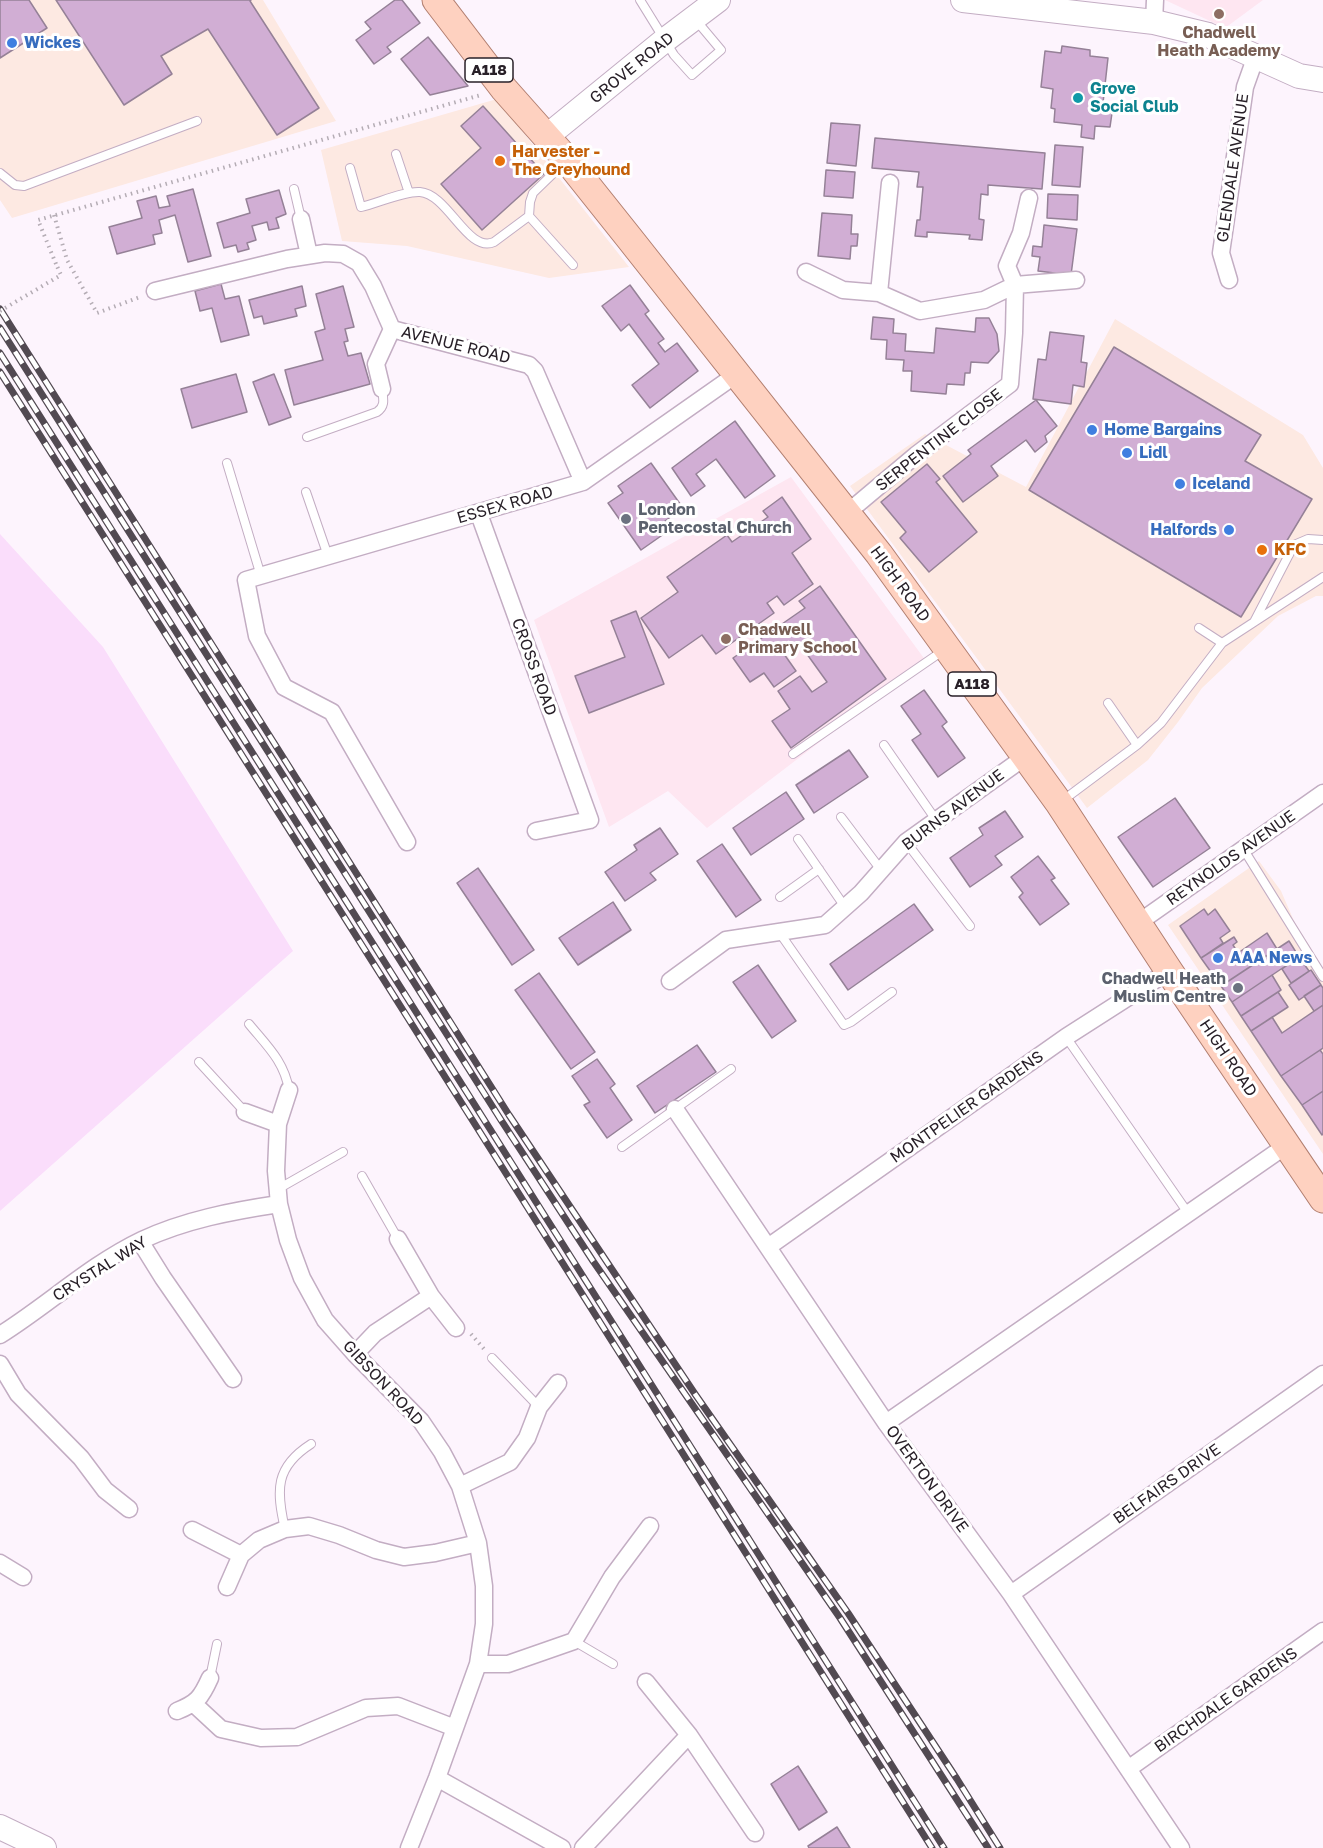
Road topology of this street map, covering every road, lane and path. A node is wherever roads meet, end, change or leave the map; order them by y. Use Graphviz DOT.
graph roads {
  1 [pos="435,0"];
  2 [pos="640,0"];
  3 [pos="718,0"];
  4 [pos="963,0"];
  5 [pos="1154,11"];
  6 [pos="694,18"];
  7 [pos="665,40"];
  8 [pos="1256,56"];
  9 [pos="1323,80"];
  10 [pos="479,88"];
  11 [pos="197,121"];
  12 [pos="546,137"];
  13 [pos="396,154"];
  14 [pos="567,160"];
  15 [pos="350,168"];
  16 [pos="0,173"];
  17 [pos="890,183"];
  18 [pos="294,189"];
  19 [pos="409,194"];
  20 [pos="1029,198"];
  21 [pos="54,215"];
  22 [pos="530,216"];
  23 [pos="301,219"];
  24 [pos="309,255"];
  25 [pos="573,266"];
  26 [pos="806,272"];
  27 [pos="1076,280"];
  28 [pos="1229,280"];
  29 [pos="1014,285"];
  30 [pos="155,291"];
  31 [pos="879,293"];
  32 [pos="0,311"];
  33 [pos="392,329"];
  34 [pos="737,374"];
  35 [pos="382,389"];
  36 [pos="307,437"];
  37 [pos="226,463"];
  38 [pos="584,482"];
  39 [pos="306,492"];
  40 [pos="847,513"];
  41 [pos="479,514"];
  42 [pos="1323,540"];
  43 [pos="328,556"];
  44 [pos="1323,577"];
  45 [pos="254,578"];
  46 [pos="1253,622"];
  47 [pos="1199,628"];
  48 [pos="1222,642"];
  49 [pos="946,648"];
  50 [pos="1108,703"];
  51 [pos="884,745"];
  52 [pos="1137,745"];
  53 [pos="793,754"];
  54 [pos="1024,757"];
  55 [pos="1323,793"];
  56 [pos="1059,803"];
  57 [pos="841,817"];
  58 [pos="936,820"];
  59 [pos="536,831"];
  60 [pos="798,839"];
  61 [pos="408,842"];
  62 [pos="906,842"];
  63 [pos="1244,850"];
  64 [pos="819,869"];
  65 [pos="881,870"];
  66 [pos="780,897"];
  67 [pos="845,907"];
  68 [pos="1138,924"];
  69 [pos="970,926"];
  70 [pos="779,932"];
  71 [pos="1169,971"];
  72 [pos="1323,977"];
  73 [pos="670,981"];
  74 [pos="892,992"];
  75 [pos="249,1024"];
  76 [pos="1066,1037"];
  77 [pos="199,1062"];
  78 [pos="731,1069"];
  79 [pos="289,1090"];
  80 [pos="675,1109"];
  81 [pos="245,1112"];
  82 [pos="278,1124"];
  83 [pos="1287,1145"];
  84 [pos="622,1147"];
  85 [pos="343,1152"];
  86 [pos="362,1176"];
  87 [pos="278,1196"];
  88 [pos="1323,1198"];
  89 [pos="1188,1213"];
  90 [pos="398,1239"];
  91 [pos="140,1241"];
  92 [pos="768,1247"];
  93 [pos="432,1296"];
  94 [pos="456,1328"];
  95 [pos="0,1335"];
  96 [pos="355,1354"];
  97 [pos="492,1358"];
  98 [pos="0,1364"];
  99 [pos="1323,1374"];
  100 [pos="233,1379"];
  101 [pos="558,1383"];
  102 [pos="539,1407"];
  103 [pos="886,1423"];
  104 [pos="311,1444"];
  105 [pos="460,1486"];
  106 [pos="129,1509"];
  107 [pos="650,1526"];
  108 [pos="285,1529"];
  109 [pos="192,1530"];
  110 [pos="478,1543"];
  111 [pos="242,1555"];
  112 [pos="0,1563"];
  113 [pos="23,1577"];
  114 [pos="227,1587"];
  115 [pos="1011,1594"];
  116 [pos="1321,1635"];
  117 [pos="574,1641"];
  118 [pos="217,1644"];
  119 [pos="478,1664"];
  120 [pos="613,1664"];
  121 [pos="210,1678"];
  122 [pos="646,1682"];
  123 [pos="194,1704"];
  124 [pos="177,1711"];
  125 [pos="455,1728"];
  126 [pos="689,1735"];
  127 [pos="1128,1769"];
  128 [pos="437,1778"];
  129 [pos="0,1827"];
  130 [pos="755,1833"];
  131 [pos="44,1848"];
  132 [pos="409,1848"];
  133 [pos="562,1848"];
  134 [pos="583,1848"];
  135 [pos="1181,1848"];
  1 -- 12 [label="main road, HIGH ROAD / A118"];
  2 -- 7 [label="lane"];
  3 -- 6 [label="street, GROVE ROAD"];
  4 -- 5 [label="street"];
  5 -- 8 [label="street"];
  6 -- 7 [label="street, GROVE ROAD"];
  6 -- 7 [label="lane"];
  7 -- 12 [label="street, GROVE ROAD"];
  8 -- 9 [label="street"];
  8 -- 28 [label="street, GLENDALE AVENUE"];
  10 -- 21 [label="path"];
  11 -- 16 [label="lane"];
  12 -- 14 [label="main road, HIGH ROAD / A118"];
  13 -- 19 [label="lane"];
  14 -- 22 [label="lane"];
  14 -- 34 [label="main road, HIGH ROAD / A118"];
  15 -- 19 [label="lane"];
  17 -- 31 [label="street"];
  18 -- 23 [label="lane"];
  19 -- 22 [label="lane"];
  20 -- 29 [label="street, SERPENTINE CLOSE"];
  21 -- 30 [label="path"];
  21 -- 32 [label="path, bridge"];
  22 -- 25 [label="lane"];
  23 -- 24 [label="street"];
  24 -- 30 [label="street, AVENUE ROAD"];
  24 -- 33 [label="street, AVENUE ROAD"];
  26 -- 31 [label="street"];
  27 -- 29 [label="street"];
  29 -- 31 [label="street"];
  29 -- 40 [label="street, SERPENTINE CLOSE"];
  33 -- 35 [label="street"];
  33 -- 38 [label="street, AVENUE ROAD"];
  34 -- 38 [label="street, ESSEX ROAD"];
  34 -- 40 [label="main road, HIGH ROAD / A118"];
  35 -- 36 [label="lane"];
  37 -- 45 [label="lane"];
  38 -- 41 [label="street, ESSEX ROAD"];
  39 -- 43 [label="lane"];
  40 -- 49 [label="main road, HIGH ROAD / A118"];
  41 -- 43 [label="street, ESSEX ROAD"];
  41 -- 59 [label="street, CROSS ROAD"];
  42 -- 46 [label="lane"];
  43 -- 45 [label="street, ESSEX ROAD"];
  44 -- 46 [label="lane"];
  45 -- 61 [label="street"];
  46 -- 48 [label="lane"];
  47 -- 48 [label="lane"];
  48 -- 52 [label="lane"];
  49 -- 53 [label="lane"];
  49 -- 54 [label="main road, HIGH ROAD / A118"];
  50 -- 52 [label="lane"];
  51 -- 58 [label="lane"];
  52 -- 56 [label="lane"];
  54 -- 56 [label="main road, HIGH ROAD / A118"];
  54 -- 58 [label="street, BURNS AVENUE"];
  55 -- 63 [label="street, REYNOLDS AVENUE"];
  56 -- 68 [label="main road, HIGH ROAD / A118"];
  57 -- 65 [label="lane"];
  58 -- 62 [label="street, BURNS AVENUE"];
  60 -- 64 [label="lane"];
  62 -- 65 [label="street, BURNS AVENUE"];
  62 -- 69 [label="lane"];
  63 -- 68 [label="street, REYNOLDS AVENUE"];
  63 -- 72 [label="lane"];
  64 -- 66 [label="lane"];
  64 -- 67 [label="lane"];
  65 -- 67 [label="street, BURNS AVENUE"];
  67 -- 70 [label="street, BURNS AVENUE"];
  68 -- 71 [label="main road, HIGH ROAD / A118"];
  70 -- 73 [label="street, BURNS AVENUE"];
  70 -- 74 [label="lane"];
  71 -- 76 [label="street, MONTPELIER GARDENS"];
  71 -- 83 [label="main road, HIGH ROAD / A118"];
  75 -- 79 [label="lane"];
  76 -- 89 [label="lane"];
  76 -- 92 [label="street, MONTPELIER GARDENS"];
  77 -- 81 [label="lane"];
  78 -- 80 [label="lane"];
  79 -- 82 [label="street, GIBSON ROAD"];
  80 -- 84 [label="lane"];
  80 -- 92 [label="street, OVERTON DRIVE"];
  81 -- 82 [label="street"];
  82 -- 87 [label="street, GIBSON ROAD"];
  83 -- 88 [label="main road, HIGH ROAD / A118"];
  83 -- 89 [label="street"];
  85 -- 87 [label="lane"];
  86 -- 90 [label="lane"];
  87 -- 91 [label="street, CRYSTAL WAY"];
  87 -- 96 [label="street, GIBSON ROAD"];
  89 -- 103 [label="street"];
  90 -- 93 [label="street"];
  91 -- 95 [label="street, CRYSTAL WAY"];
  91 -- 100 [label="street"];
  92 -- 103 [label="street, OVERTON DRIVE"];
  93 -- 94 [label="street"];
  93 -- 96 [label="street"];
  94 -- 97 [label="path"];
  96 -- 105 [label="street, GIBSON ROAD"];
  97 -- 102 [label="lane"];
  98 -- 106 [label="street"];
  99 -- 115 [label="street, BELFAIRS DRIVE"];
  101 -- 102 [label="street"];
  102 -- 105 [label="street"];
  103 -- 115 [label="street, OVERTON DRIVE"];
  104 -- 108 [label="lane"];
  105 -- 110 [label="street, GIBSON ROAD"];
  107 -- 117 [label="street"];
  108 -- 110 [label="street"];
  108 -- 111 [label="street"];
  109 -- 111 [label="street"];
  110 -- 119 [label="street, GIBSON ROAD"];
  111 -- 114 [label="street"];
  112 -- 113 [label="street"];
  115 -- 127 [label="street, OVERTON DRIVE"];
  116 -- 127 [label="street, BIRCHDALE GARDENS"];
  117 -- 119 [label="street"];
  117 -- 120 [label="lane"];
  118 -- 121 [label="lane"];
  119 -- 125 [label="street, GIBSON ROAD"];
  121 -- 123 [label="street"];
  122 -- 126 [label="street"];
  123 -- 124 [label="street"];
  123 -- 125 [label="street"];
  125 -- 128 [label="street, GIBSON ROAD"];
  126 -- 130 [label="street"];
  126 -- 134 [label="street"];
  127 -- 135 [label="street, OVERTON DRIVE"];
  128 -- 132 [label="street, GIBSON ROAD"];
  128 -- 133 [label="street"];
  129 -- 131 [label="street"];
}
